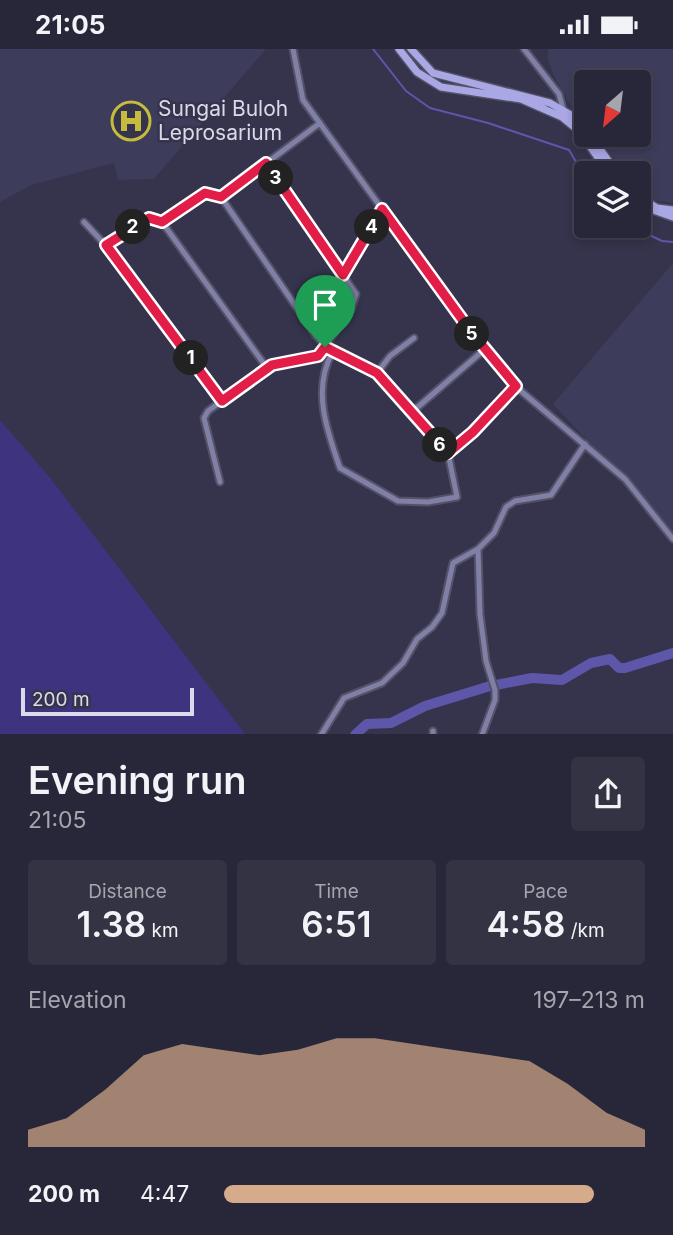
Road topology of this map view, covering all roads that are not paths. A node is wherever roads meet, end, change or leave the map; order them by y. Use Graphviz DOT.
graph roads {
  1 [pos="293,49"];
  2 [pos="399,49"];
  3 [pos="411,49"];
  4 [pos="524,49"];
  5 [pos="563,114"];
  6 [pos="574,122"];
  7 [pos="320,124"];
  8 [pos="600,161"];
  9 [pos="266,163"];
  10 [pos="221,197"];
  11 [pos="651,204"];
  12 [pos="382,209"];
  13 [pos="651,209"];
  14 [pos="673,210"];
  15 [pos="673,217"];
  16 [pos="84,222"];
  17 [pos="162,222"];
  18 [pos="106,245"];
  19 [pos="343,275"];
  20 [pos="414,338"];
  21 [pos="325,347"];
  22 [pos="485,349"];
  23 [pos="332,353"];
  24 [pos="267,368"];
  25 [pos="377,373"];
  26 [pos="516,386"];
  27 [pos="222,401"];
  28 [pos="412,412"];
  29 [pos="586,444"];
  30 [pos="448,453"];
  31 [pos="220,482"];
  32 [pos="673,539"];
  33 [pos="478,549"];
  34 [pos="321,734"];
  35 [pos="481,734"];
  1 -- 7 [label="street"];
  2 -- 5 [label="main road"];
  3 -- 5 [label="main road"];
  4 -- 5 [label="street"];
  5 -- 6 [label="main road"];
  5 -- 8 [label="main road"];
  7 -- 9 [label="street"];
  7 -- 12 [label="street"];
  9 -- 10 [label="street"];
  9 -- 19 [label="street"];
  10 -- 17 [label="street"];
  10 -- 21 [label="street"];
  11 -- 14 [label="main road"];
  12 -- 19 [label="street"];
  12 -- 22 [label="street"];
  13 -- 15 [label="main road"];
  16 -- 18 [label="street"];
  17 -- 18 [label="street"];
  17 -- 24 [label="street"];
  18 -- 27 [label="street"];
  19 -- 21 [label="street"];
  20 -- 25 [label="street"];
  21 -- 23 [label="street"];
  21 -- 24 [label="street"];
  22 -- 26 [label="street"];
  22 -- 28 [label="street"];
  23 -- 25 [label="street"];
  23 -- 30 [label="street"];
  24 -- 27 [label="street"];
  25 -- 28 [label="street"];
  26 -- 29 [label="street"];
  26 -- 30 [label="street"];
  27 -- 31 [label="street"];
  28 -- 30 [label="street"];
  29 -- 32 [label="street"];
  29 -- 33 [label="street"];
  33 -- 34 [label="street"];
  33 -- 35 [label="street"];
}
